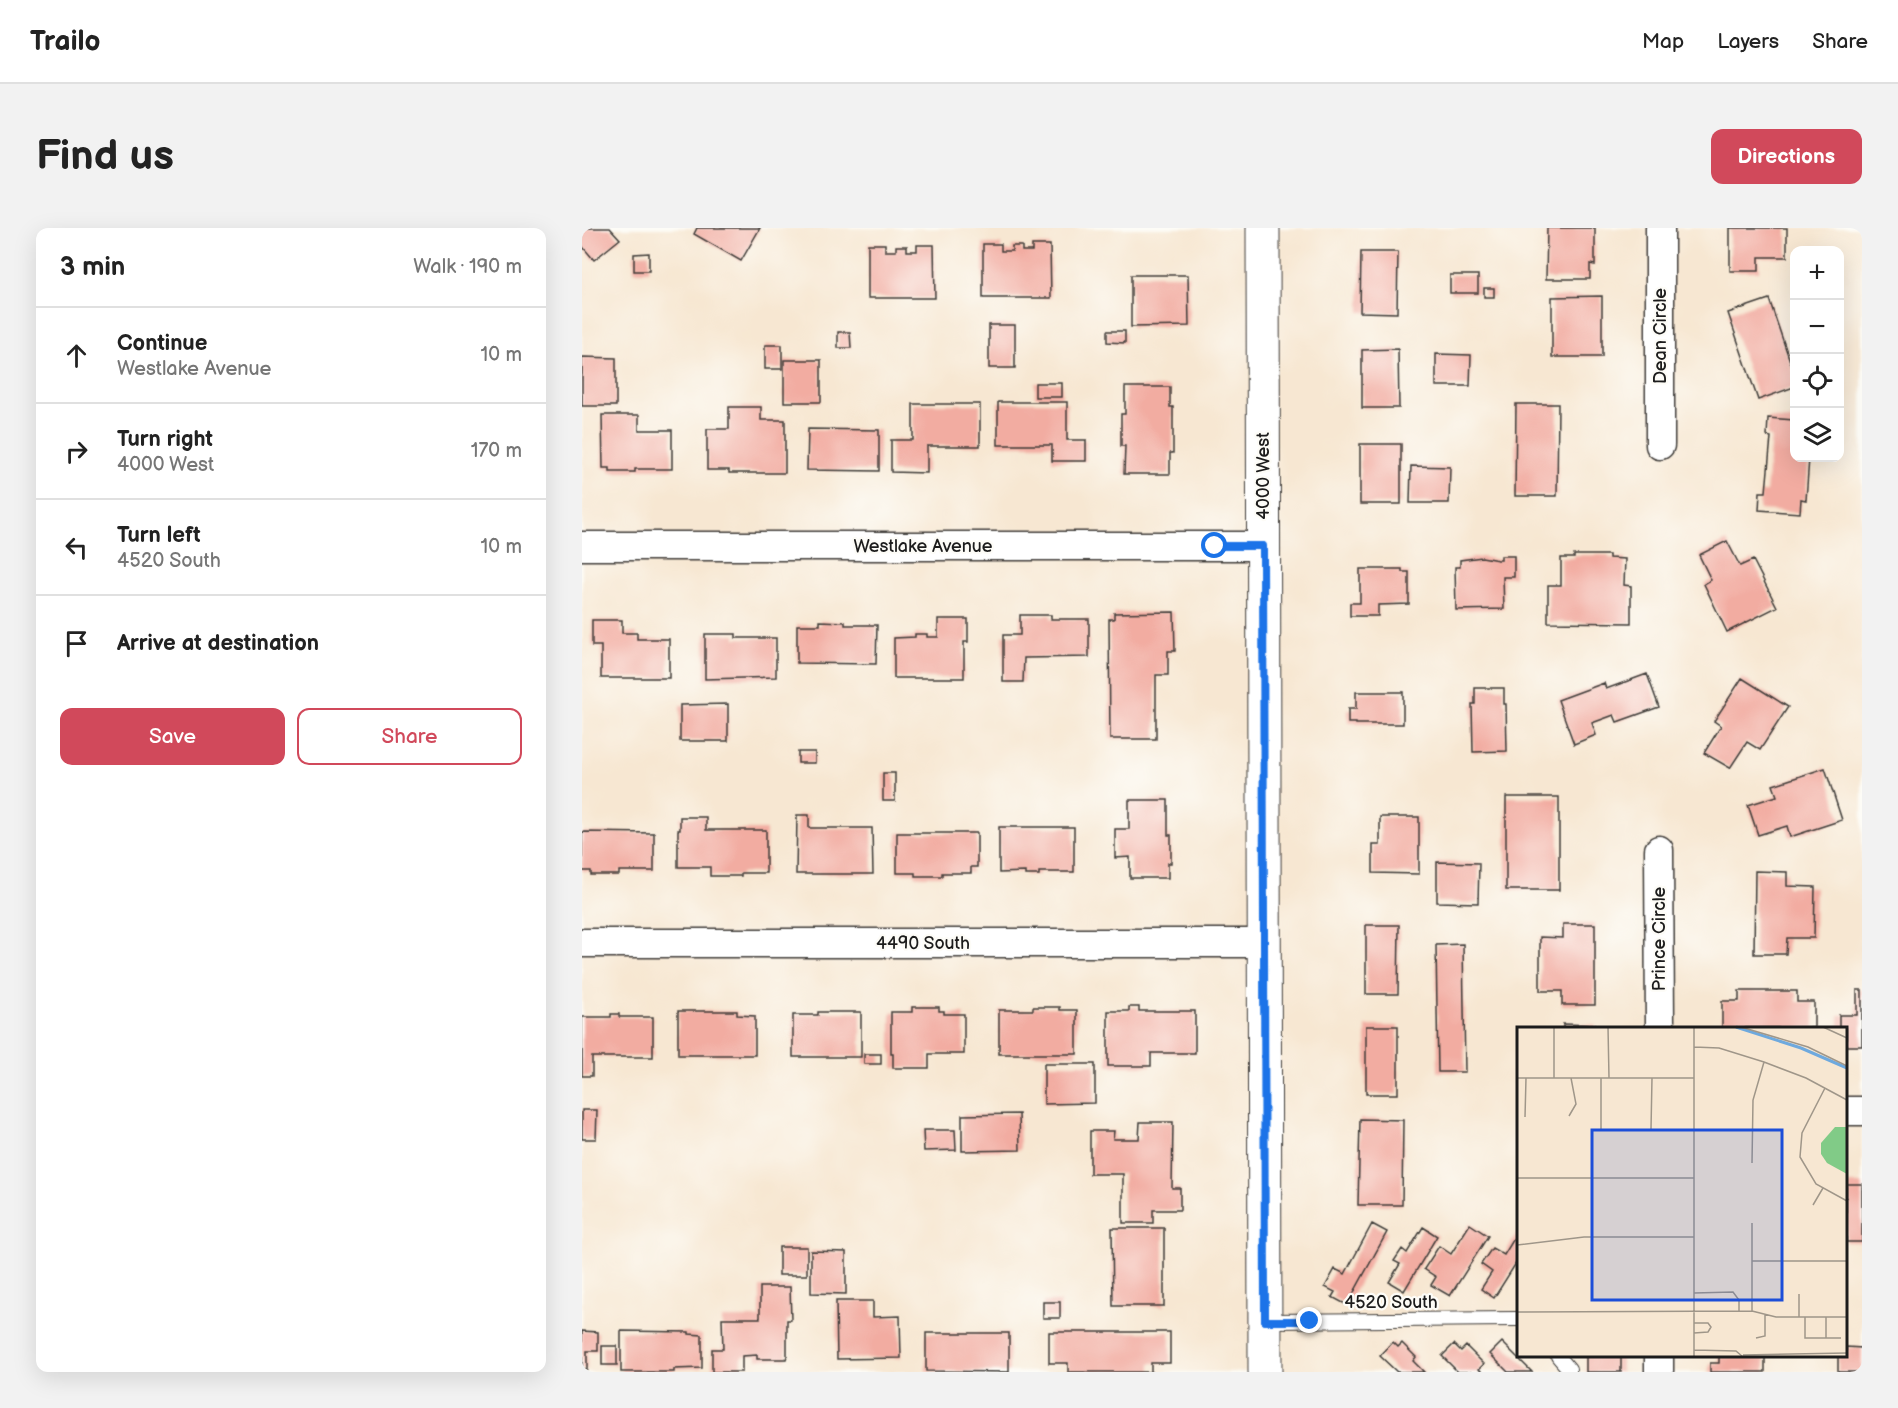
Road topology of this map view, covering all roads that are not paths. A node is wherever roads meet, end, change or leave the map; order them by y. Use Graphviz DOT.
graph roads {
  1 [pos="1263,228"];
  2 [pos="1660,228"];
  3 [pos="1660,444"];
  4 [pos="582,546"];
  5 [pos="1263,546"];
  6 [pos="1659,850"];
  7 [pos="582,943"];
  8 [pos="1263,943"];
  9 [pos="1660,1027"];
  10 [pos="1517,1319"];
  11 [pos="1265,1321"];
  12 [pos="1559,1357"];
  13 [pos="1265,1372"];
  14 [pos="1569,1372"];
  1 -- 5 [label="street, 4000 West"];
  2 -- 3 [label="street, Dean Circle"];
  4 -- 5 [label="street, Westlake Avenue"];
  5 -- 8 [label="street, 4000 West"];
  6 -- 9 [label="street, Prince Circle"];
  7 -- 8 [label="street, 4490 South"];
  8 -- 11 [label="street, 4000 West"];
  10 -- 11 [label="lane, 4520 South"];
  11 -- 13 [label="street, 4000 West"];
  12 -- 14 [label="lane"];
}
